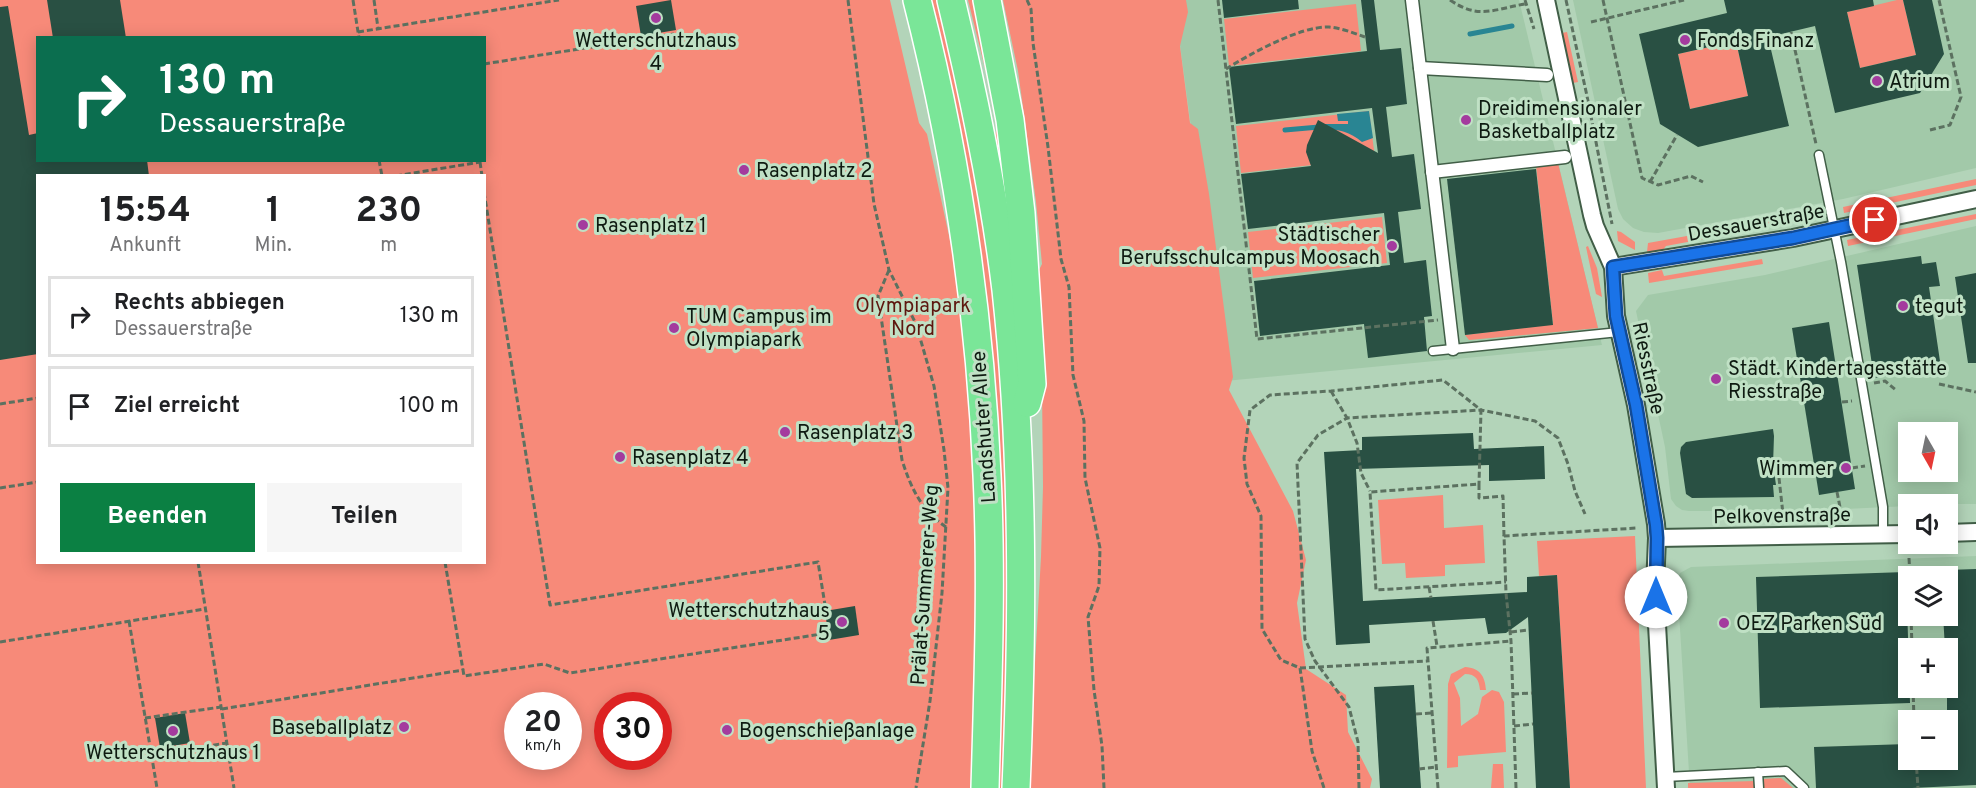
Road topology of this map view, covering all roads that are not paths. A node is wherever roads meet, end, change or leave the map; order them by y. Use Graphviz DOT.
graph roads {
  1 [pos="917,0"];
  2 [pos="951,0"];
  3 [pos="987,0"];
  4 [pos="1412,0"];
  5 [pos="1545,0"];
  6 [pos="1420,68"];
  7 [pos="1546,75"];
  8 [pos="1819,156"];
  9 [pos="1565,157"];
  10 [pos="1432,172"];
  11 [pos="1976,199"];
  12 [pos="1834,229"];
  13 [pos="1613,267"];
  14 [pos="1619,332"];
  15 [pos="1453,349"];
  16 [pos="1433,351"];
  17 [pos="1016,439"];
  18 [pos="1976,532"];
  19 [pos="1958,533"];
  20 [pos="1883,534"];
  21 [pos="1898,534"];
  22 [pos="1657,538"];
  23 [pos="1758,772"];
  24 [pos="1666,782"];
  25 [pos="985,788"];
  26 [pos="1016,788"];
  27 [pos="1759,788"];
  28 [pos="1804,788"];
  1 -- 25 [label="highway, Landshuter Allee"];
  2 -- 17 [label="highway, Landshuter Allee"];
  3 -- 17 [label="highway"];
  4 -- 6 [label="street"];
  5 -- 13 [label="street, Riesstraße"];
  6 -- 7 [label="street"];
  6 -- 10 [label="street"];
  8 -- 12 [label="lane"];
  9 -- 10 [label="street"];
  10 -- 15 [label="street"];
  11 -- 12 [label="street, Dessauerstraße"];
  12 -- 13 [label="street, Dessauerstraße"];
  12 -- 20 [label="lane"];
  13 -- 14 [label="street, Riesstraße"];
  14 -- 15 [label="lane"];
  14 -- 22 [label="street, Riesstraße"];
  15 -- 16 [label="lane"];
  17 -- 26 [label="highway, Landshuter Allee"];
  18 -- 19 [label="street"];
  20 -- 21 [label="street, Pelkovenstraße"];
  20 -- 22 [label="street, Pelkovenstraße"];
  22 -- 24 [label="street, Riesstraße"];
  23 -- 24 [label="lane"];
  23 -- 27 [label="lane"];
  23 -- 28 [label="lane"];
}
